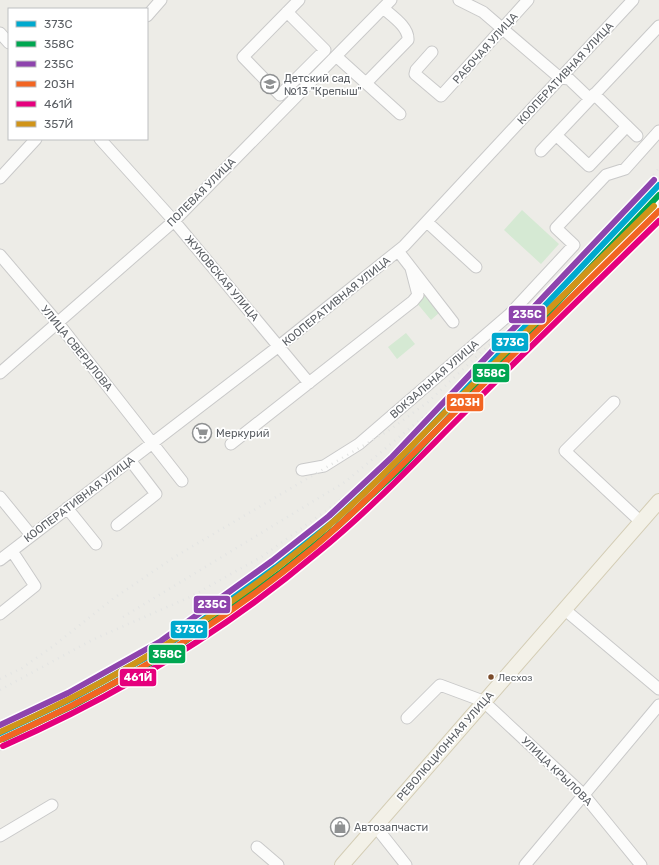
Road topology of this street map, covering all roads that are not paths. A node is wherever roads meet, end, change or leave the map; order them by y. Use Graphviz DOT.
graph roads {
  1 [pos="161,0"];
  2 [pos="299,0"];
  3 [pos="460,0"];
  4 [pos="528,0"];
  5 [pos="633,0"];
  6 [pos="387,4"];
  7 [pos="286,12"];
  8 [pos="148,15"];
  9 [pos="659,26"];
  10 [pos="503,27"];
  11 [pos="0,34"];
  12 [pos="8,42"];
  13 [pos="432,52"];
  14 [pos="337,56"];
  15 [pos="560,78"];
  16 [pos="366,83"];
  17 [pos="592,96"];
  18 [pos="400,114"];
  19 [pos="627,126"];
  20 [pos="659,131"];
  21 [pos="556,135"];
  22 [pos="637,136"];
  23 [pos="35,140"];
  24 [pos="101,140"];
  25 [pos="540,151"];
  26 [pos="0,178"];
  27 [pos="174,220"];
  28 [pos="427,222"];
  29 [pos="398,251"];
  30 [pos="0,255"];
  31 [pos="476,267"];
  32 [pos="411,268"];
  33 [pos="454,322"];
  34 [pos="58,324"];
  35 [pos="279,346"];
  36 [pos="0,373"];
  37 [pos="309,383"];
  38 [pos="614,402"];
  39 [pos="153,443"];
  40 [pos="231,444"];
  41 [pos="130,460"];
  42 [pos="302,470"];
  43 [pos="182,481"];
  44 [pos="0,497"];
  45 [pos="659,501"];
  46 [pos="67,508"];
  47 [pos="641,522"];
  48 [pos="117,525"];
  49 [pos="31,535"];
  50 [pos="96,544"];
  51 [pos="12,551"];
  52 [pos="0,560"];
  53 [pos="564,609"];
  54 [pos="0,614"];
  55 [pos="659,689"];
  56 [pos="484,701"];
  57 [pos="659,705"];
  58 [pos="408,718"];
  59 [pos="584,796"];
  60 [pos="52,805"];
  61 [pos="376,827"];
  62 [pos="0,836"];
  63 [pos="257,847"];
  64 [pos="278,865"];
  65 [pos="342,865"];
  66 [pos="406,865"];
  67 [pos="525,865"];
  68 [pos="640,865"];
  1 -- 8 [label="street"];
  2 -- 7 [label="street"];
  3 -- 10 [label="street"];
  4 -- 10 [label="street, РАБОЧАЯ УЛИЦА"];
  5 -- 15 [label="street, КООПЕРАТИВНАЯ УЛИЦА"];
  6 -- 14 [label="street, ПОЛЕВАЯ УЛИЦА"];
  6 -- 16 [label="street"];
  7 -- 7 [label="street"];
  9 -- 17 [label="street"];
  10 -- 13 [label="street, РАБОЧАЯ УЛИЦА"];
  10 -- 15 [label="street"];
  11 -- 12 [label="street"];
  14 -- 16 [label="street"];
  14 -- 27 [label="street, ПОЛЕВАЯ УЛИЦА"];
  15 -- 17 [label="street"];
  15 -- 28 [label="street, КООПЕРАТИВНАЯ УЛИЦА"];
  16 -- 18 [label="street"];
  17 -- 19 [label="street"];
  17 -- 21 [label="street"];
  19 -- 21 [label="street"];
  19 -- 22 [label="street"];
  20 -- 42 [label="street, ВОКЗАЛЬНАЯ УЛИЦА"];
  21 -- 25 [label="street"];
  23 -- 26 [label="street"];
  24 -- 27 [label="street, ЖУКОВСКАЯ УЛИЦА"];
  27 -- 34 [label="street, ПОЛЕВАЯ УЛИЦА"];
  27 -- 35 [label="street, ЖУКОВСКАЯ УЛИЦА"];
  28 -- 29 [label="street, КООПЕРАТИВНАЯ УЛИЦА"];
  28 -- 31 [label="street"];
  29 -- 32 [label="street"];
  29 -- 35 [label="street, КООПЕРАТИВНАЯ УЛИЦА"];
  30 -- 34 [label="street, УЛИЦА СВЕРДЛОВА"];
  32 -- 33 [label="street"];
  32 -- 37 [label="street"];
  34 -- 36 [label="street, ПОЛЕВАЯ УЛИЦА"];
  34 -- 39 [label="street, УЛИЦА СВЕРДЛОВА"];
  35 -- 37 [label="street, ЖУКОВСКАЯ УЛИЦА"];
  35 -- 39 [label="street, КООПЕРАТИВНАЯ УЛИЦА"];
  37 -- 40 [label="street"];
  38 -- 47 [label="street"];
  39 -- 41 [label="street, КООПЕРАТИВНАЯ УЛИЦА"];
  39 -- 43 [label="street, УЛИЦА СВЕРДЛОВА"];
  41 -- 46 [label="street, КООПЕРАТИВНАЯ УЛИЦА"];
  41 -- 48 [label="street"];
  44 -- 49 [label="street"];
  45 -- 47 [label="main road, РЕВОЛЮЦИОННАЯ УЛИЦА"];
  46 -- 49 [label="street, КООПЕРАТИВНАЯ УЛИЦА"];
  46 -- 50 [label="street"];
  47 -- 53 [label="main road, РЕВОЛЮЦИОННАЯ УЛИЦА"];
  49 -- 51 [label="street, КООПЕРАТИВНАЯ УЛИЦА"];
  51 -- 52 [label="street, КООПЕРАТИВНАЯ УЛИЦА"];
  51 -- 54 [label="street"];
  53 -- 55 [label="street"];
  53 -- 56 [label="main road, РЕВОЛЮЦИОННАЯ УЛИЦА"];
  56 -- 58 [label="street"];
  56 -- 59 [label="street, УЛИЦА КРЫЛОВА"];
  56 -- 61 [label="main road, РЕВОЛЮЦИОННАЯ УЛИЦА"];
  57 -- 59 [label="street"];
  59 -- 67 [label="street"];
  59 -- 68 [label="street, УЛИЦА КРЫЛОВА"];
  60 -- 62 [label="street"];
  61 -- 65 [label="main road, РЕВОЛЮЦИОННАЯ УЛИЦА"];
  61 -- 66 [label="street"];
  63 -- 64 [label="street"];
}
